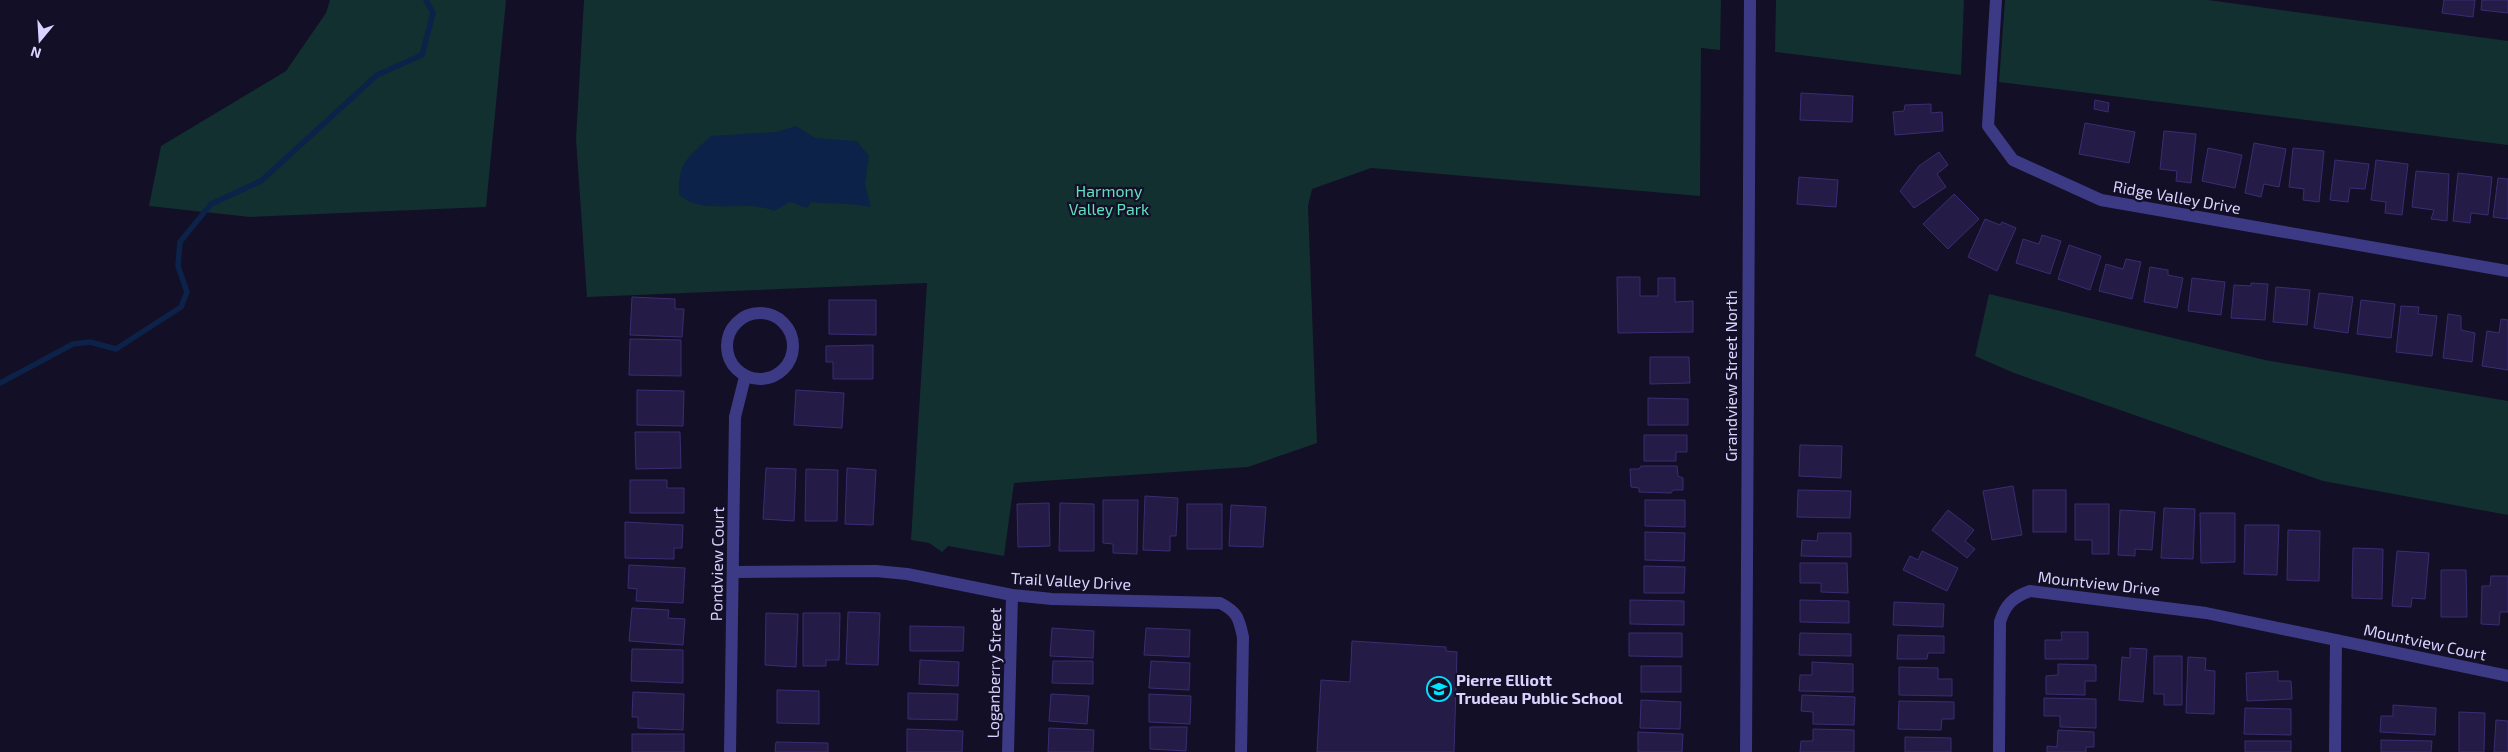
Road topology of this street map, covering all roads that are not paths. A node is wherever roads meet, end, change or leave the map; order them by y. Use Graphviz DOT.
graph roads {
  1 [pos="1750,0"];
  2 [pos="1996,0"];
  3 [pos="2508,271"];
  4 [pos="744,377"];
  5 [pos="733,572"];
  6 [pos="1012,595"];
  7 [pos="2336,640"];
  8 [pos="2508,676"];
  9 [pos="730,752"];
  10 [pos="1008,752"];
  11 [pos="1241,752"];
  12 [pos="1746,752"];
  13 [pos="1999,752"];
  14 [pos="2335,752"];
  1 -- 12 [label="street, Grandview Street North"];
  2 -- 3 [label="street, Ridge Valley Drive"];
  4 -- 4 [label="street"];
  4 -- 5 [label="street, Pondview Court"];
  5 -- 6 [label="street, Trail Valley Drive"];
  5 -- 9 [label="street, Pondview Court"];
  6 -- 10 [label="street, Loganberry Street"];
  6 -- 11 [label="street, Trail Valley Drive"];
  7 -- 8 [label="street, Mountview Court"];
  7 -- 13 [label="street, Mountview Drive"];
  7 -- 14 [label="street"];
}
